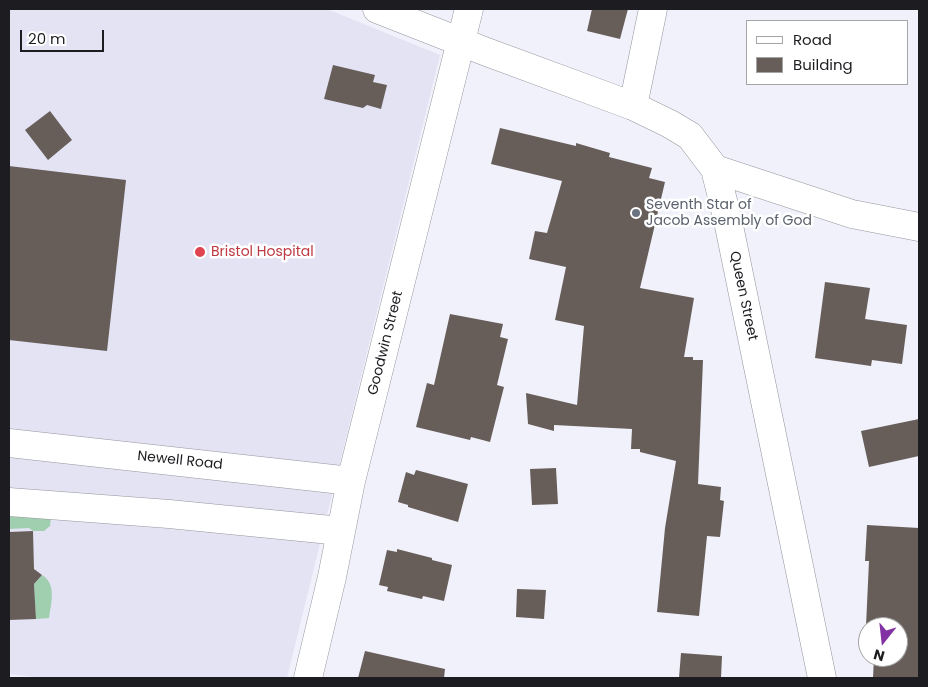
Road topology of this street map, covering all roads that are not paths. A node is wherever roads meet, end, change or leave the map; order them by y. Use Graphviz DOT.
graph roads {
  1 [pos="377,9"];
  2 [pos="469,9"];
  3 [pos="653,9"];
  4 [pos="461,42"];
  5 [pos="633,106"];
  6 [pos="715,169"];
  7 [pos="919,227"];
  8 [pos="9,443"];
  9 [pos="351,481"];
  10 [pos="9,502"];
  11 [pos="341,530"];
  12 [pos="308,678"];
  13 [pos="822,678"];
  1 -- 4 [label="street, Queen Street"];
  2 -- 4 [label="street, Goodwin Street"];
  3 -- 5 [label="street"];
  4 -- 5 [label="street, Queen Street"];
  4 -- 9 [label="street, Goodwin Street"];
  5 -- 6 [label="street, Queen Street"];
  6 -- 7 [label="street"];
  6 -- 13 [label="street, Queen Street"];
  8 -- 9 [label="street, Newell Road"];
  9 -- 11 [label="street, Goodwin Street"];
  10 -- 11 [label="street"];
  11 -- 12 [label="street, Goodwin Street"];
}
